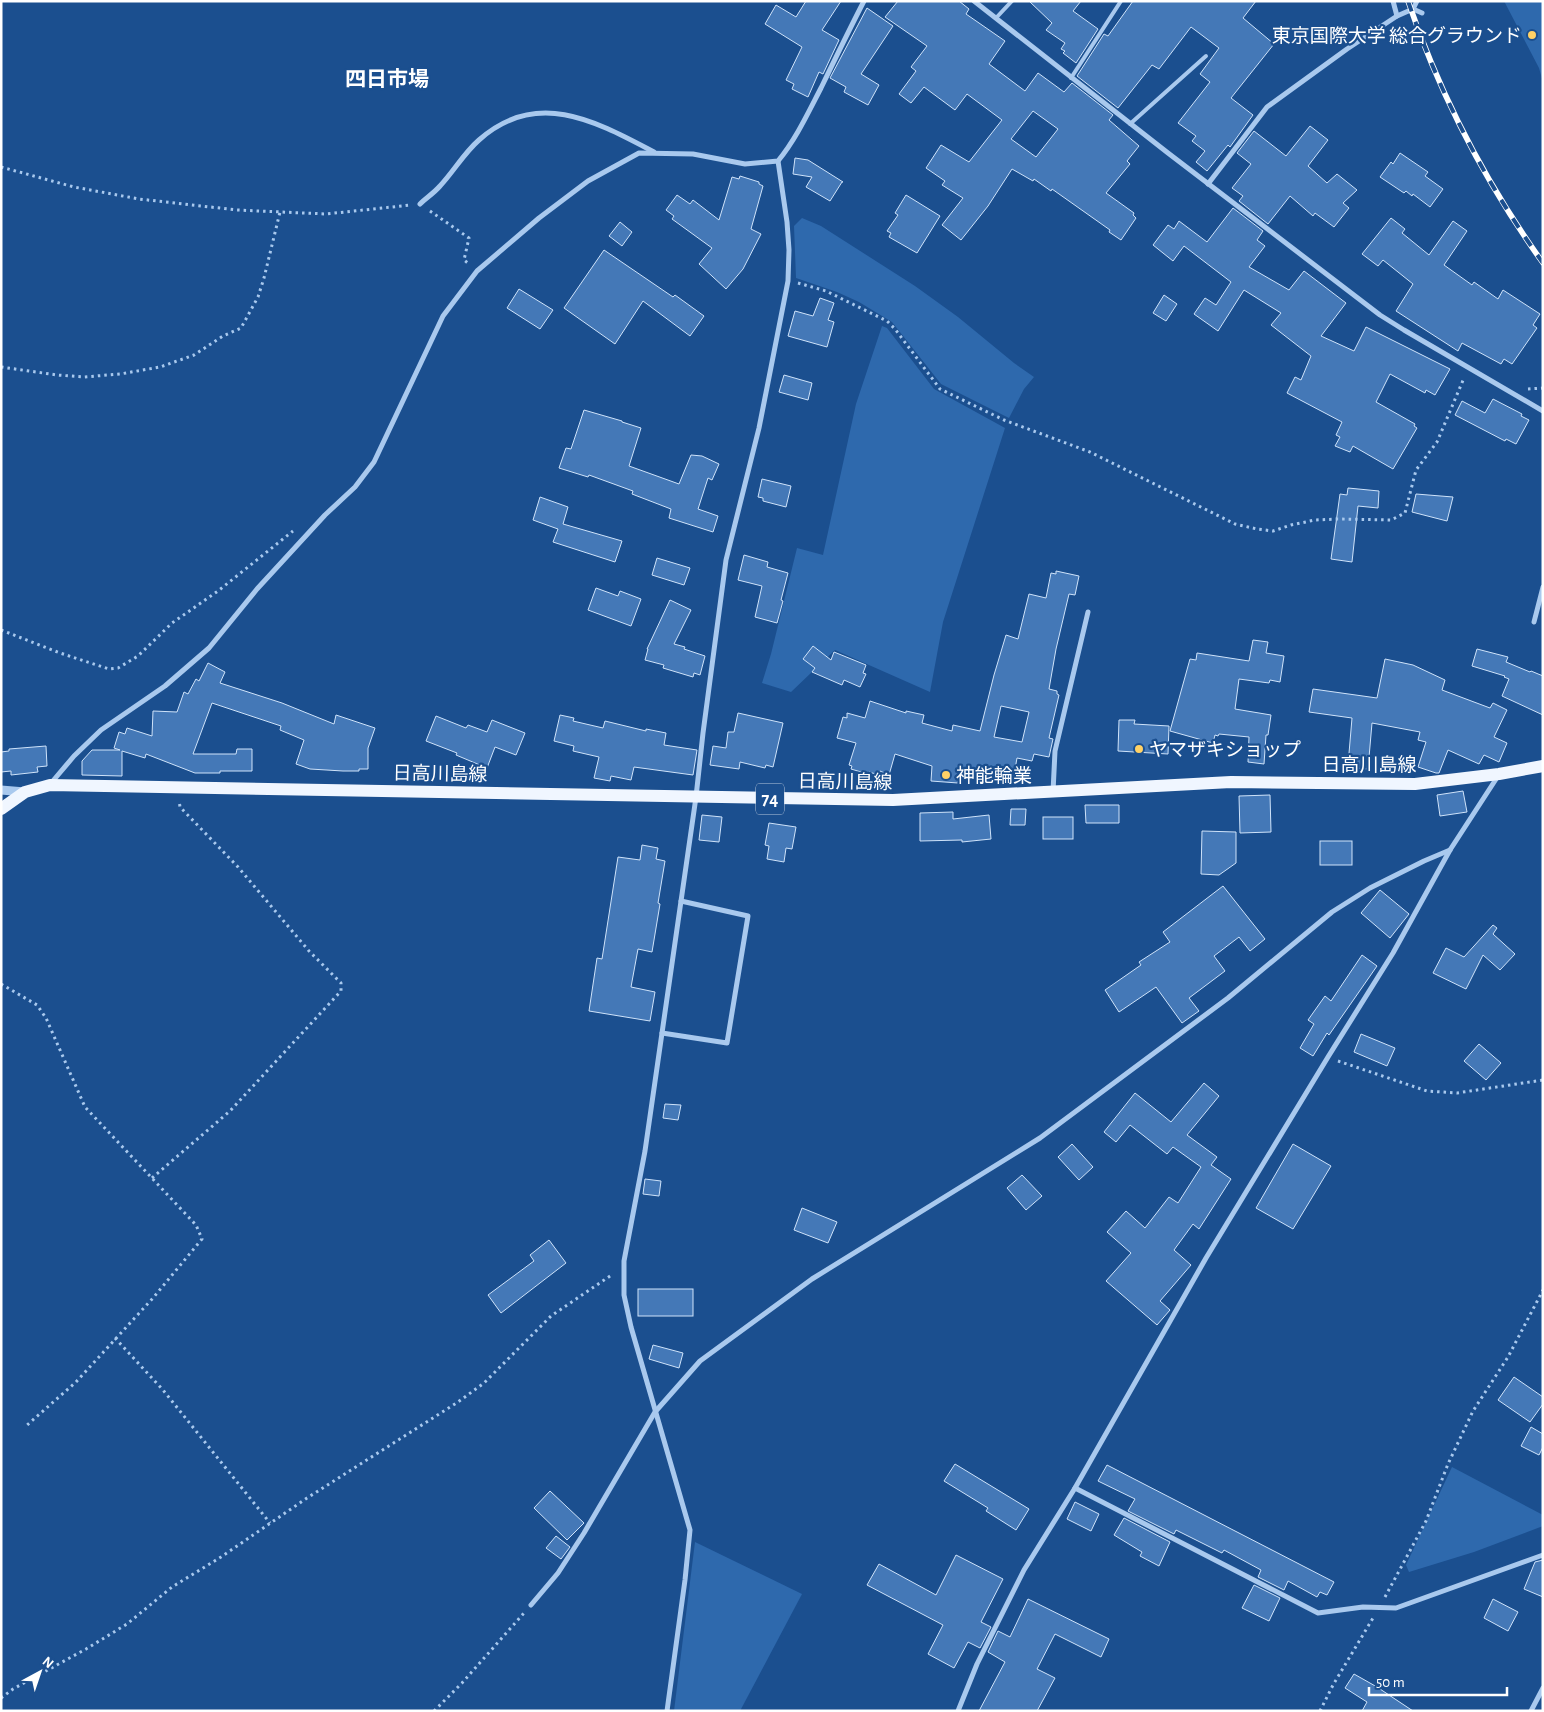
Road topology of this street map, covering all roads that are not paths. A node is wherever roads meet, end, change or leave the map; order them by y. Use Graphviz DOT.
graph roads {
  1 [pos="864,1"];
  2 [pos="974,1"];
  3 [pos="1012,1"];
  4 [pos="1121,1"];
  5 [pos="1392,1"];
  6 [pos="1417,1"];
  7 [pos="1413,9"];
  8 [pos="1422,13"];
  9 [pos="1397,16"];
  10 [pos="996,18"];
  11 [pos="1206,56"];
  12 [pos="1071,78"];
  13 [pos="1130,124"];
  14 [pos="657,154"];
  15 [pos="778,162"];
  16 [pos="1208,184"];
  17 [pos="420,204"];
  18 [pos="1543,411"];
  19 [pos="1543,587"];
  20 [pos="1088,612"];
  21 [pos="1534,622"];
  22 [pos="1543,766"];
  23 [pos="1499,774"];
  24 [pos="50,784"];
  25 [pos="1,790"];
  26 [pos="25,792"];
  27 [pos="1053,792"];
  28 [pos="696,798"];
  29 [pos="1,809"];
  30 [pos="1450,850"];
  31 [pos="681,901"];
  32 [pos="662,1033"];
  33 [pos="655,1412"];
  34 [pos="1076,1488"];
  35 [pos="1543,1555"];
  36 [pos="530,1605"];
  37 [pos="1543,1688"];
  38 [pos="667,1711"];
  39 [pos="958,1711"];
  40 [pos="1532,1711"];
  1 -- 15 [label="street"];
  2 -- 10 [label="street"];
  3 -- 10 [label="lane"];
  4 -- 12 [label="lane"];
  5 -- 9 [label="street"];
  6 -- 7 [label="street"];
  7 -- 8 [label="street"];
  7 -- 9 [label="street"];
  9 -- 16 [label="street"];
  10 -- 12 [label="street"];
  11 -- 13 [label="lane"];
  12 -- 13 [label="street"];
  13 -- 16 [label="street"];
  14 -- 15 [label="street"];
  14 -- 17 [label="street"];
  14 -- 24 [label="street"];
  15 -- 28 [label="street"];
  16 -- 18 [label="street"];
  19 -- 21 [label="street"];
  20 -- 27 [label="street"];
  22 -- 23 [label="main road, 日高川島線 / 74"];
  23 -- 27 [label="main road, 日高川島線 / 74"];
  23 -- 30 [label="street"];
  24 -- 26 [label="main road, 日高川島線 / 74"];
  24 -- 28 [label="main road, 日高川島線 / 74"];
  25 -- 26 [label="street"];
  26 -- 29 [label="main road, 日高川島線 / 74"];
  27 -- 28 [label="main road, 日高川島線 / 74"];
  28 -- 31 [label="street"];
  30 -- 33 [label="street"];
  30 -- 34 [label="street"];
  31 -- 32 [label="street"];
  31 -- 32 [label="street"];
  32 -- 33 [label="street"];
  33 -- 36 [label="street"];
  33 -- 38 [label="street"];
  34 -- 35 [label="street"];
  34 -- 39 [label="street"];
  37 -- 40 [label="street"];
}
